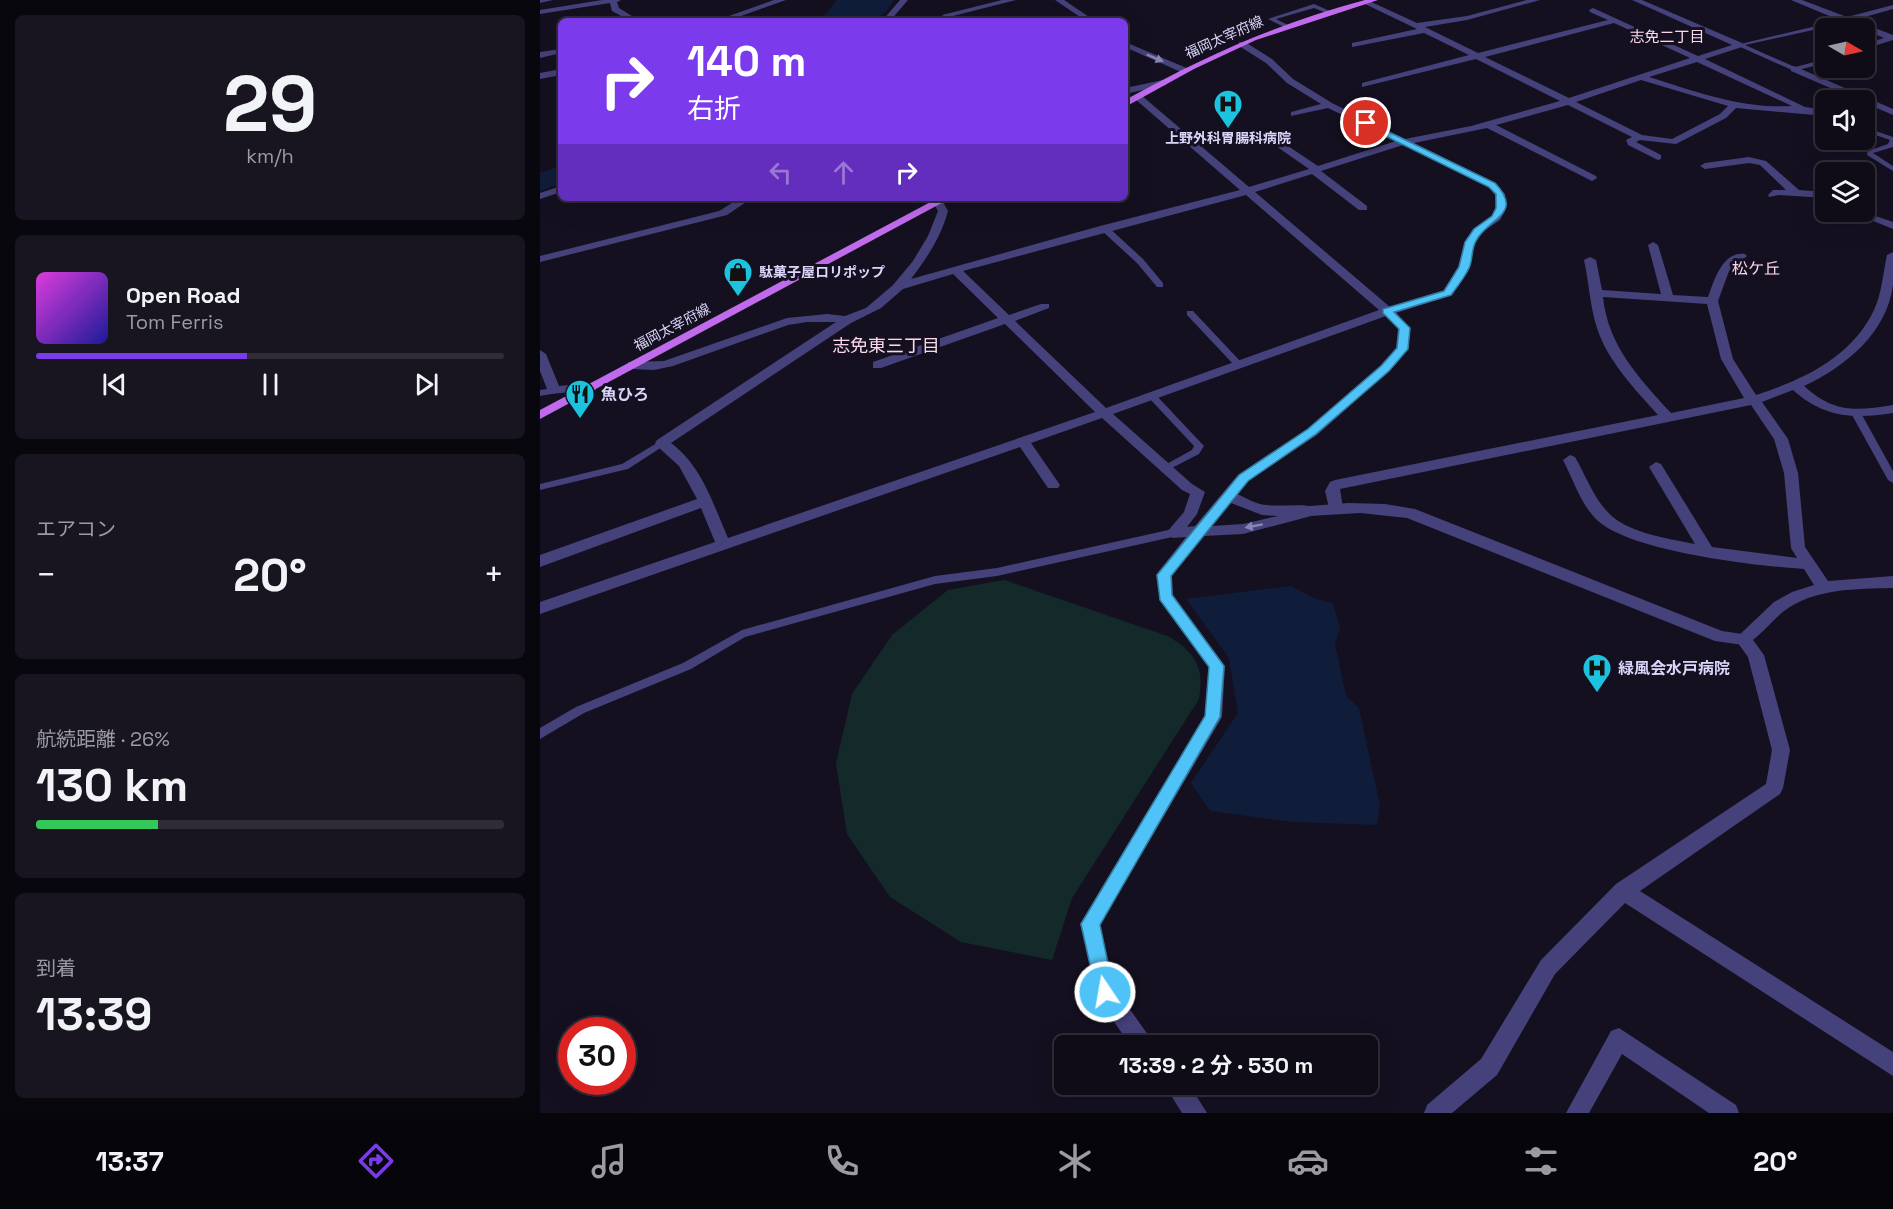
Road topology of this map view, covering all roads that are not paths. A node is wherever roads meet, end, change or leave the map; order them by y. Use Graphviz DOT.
graph roads {
  1 [pos="549,0"];
  2 [pos="614,0"];
  3 [pos="783,0"];
  4 [pos="904,0"];
  5 [pos="1012,0"];
  6 [pos="1059,0"];
  7 [pos="1344,0"];
  8 [pos="1536,0"];
  9 [pos="1636,0"];
  10 [pos="1795,0"];
  11 [pos="1369,1"];
  12 [pos="540,2"];
  13 [pos="590,2"];
  14 [pos="1893,8"];
  15 [pos="1593,10"];
  16 [pos="1332,11"];
  17 [pos="540,12"];
  18 [pos="631,18"];
  19 [pos="732,18"];
  20 [pos="889,18"];
  21 [pos="951,18"];
  22 [pos="1086,18"];
  23 [pos="1840,18"];
  24 [pos="1853,18"];
  25 [pos="1616,20"];
  26 [pos="1287,26"];
  27 [pos="1416,26"];
  28 [pos="1815,28"];
  29 [pos="1425,30"];
  30 [pos="1875,31"];
  31 [pos="1892,38"];
  32 [pos="1242,44"];
  33 [pos="1875,44"];
  34 [pos="1128,45"];
  35 [pos="1355,45"];
  36 [pos="1739,45"];
  37 [pos="558,52"];
  38 [pos="540,55"];
  39 [pos="1479,57"];
  40 [pos="1698,57"];
  41 [pos="1815,64"];
  42 [pos="1794,69"];
  43 [pos="1186,71"];
  44 [pos="558,73"];
  45 [pos="540,76"];
  46 [pos="1639,77"];
  47 [pos="1163,83"];
  48 [pos="1365,85"];
  49 [pos="1128,89"];
  50 [pos="1138,97"];
  51 [pos="1566,100"];
  52 [pos="1128,102"];
  53 [pos="1329,105"];
  54 [pos="1734,105"];
  55 [pos="1801,107"];
  56 [pos="1815,110"];
  57 [pos="1889,110"];
  58 [pos="1294,114"];
  59 [pos="1487,124"];
  60 [pos="1875,133"];
  61 [pos="1640,137"];
  62 [pos="1893,140"];
  63 [pos="1276,142"];
  64 [pos="1404,142"];
  65 [pos="1658,157"];
  66 [pos="1705,166"];
  67 [pos="1893,169"];
  68 [pos="1316,171"];
  69 [pos="1592,178"];
  70 [pos="558,190"];
  71 [pos="1248,191"];
  72 [pos="1796,193"];
  73 [pos="1815,194"];
  74 [pos="1773,195"];
  75 [pos="540,196"];
  76 [pos="742,201"];
  77 [pos="935,201"];
  78 [pos="940,201"];
  79 [pos="1363,208"];
  80 [pos="1875,219"];
  81 [pos="1893,226"];
  82 [pos="1104,228"];
  83 [pos="1653,245"];
  84 [pos="1893,255"];
  85 [pos="1741,256"];
  86 [pos="540,259"];
  87 [pos="1590,260"];
  88 [pos="956,271"];
  89 [pos="1160,285"];
  90 [pos="899,286"];
  91 [pos="1597,293"];
  92 [pos="1668,297"];
  93 [pos="1712,300"];
  94 [pos="1045,306"];
  95 [pos="1387,311"];
  96 [pos="1190,313"];
  97 [pos="1005,318"];
  98 [pos="847,320"];
  99 [pos="540,354"];
  100 [pos="1238,364"];
  101 [pos="632,365"];
  102 [pos="877,365"];
  103 [pos="1796,386"];
  104 [pos="591,387"];
  105 [pos="554,391"];
  106 [pos="540,393"];
  107 [pos="1152,396"];
  108 [pos="1754,400"];
  109 [pos="1893,409"];
  110 [pos="1104,413"];
  111 [pos="540,415"];
  112 [pos="1857,415"];
  113 [pos="1668,418"];
  114 [pos="1023,441"];
  115 [pos="662,443"];
  116 [pos="1570,460"];
  117 [pos="1656,467"];
  118 [pos="1166,468"];
  119 [pos="1893,479"];
  120 [pos="1053,484"];
  121 [pos="540,487"];
  122 [pos="1228,496"];
  123 [pos="704,502"];
  124 [pos="1335,508"];
  125 [pos="1310,511"];
  126 [pos="1197,531"];
  127 [pos="1173,533"];
  128 [pos="724,546"];
  129 [pos="1707,552"];
  130 [pos="540,561"];
  131 [pos="1810,564"];
  132 [pos="1893,582"];
  133 [pos="1824,587"];
  134 [pos="540,608"];
  135 [pos="1743,639"];
  136 [pos="540,734"];
  137 [pos="1623,891"];
  138 [pos="1137,1035"];
  139 [pos="1893,1065"];
  140 [pos="1183,1095"];
  141 [pos="1196,1113"];
  142 [pos="1435,1113"];
  143 [pos="1577,1113"];
  144 [pos="1728,1113"];
  1 -- 12 [label="street"];
  2 -- 13 [label="street"];
  2 -- 18 [label="street"];
  3 -- 19 [label="street"];
  4 -- 20 [label="street"];
  5 -- 21 [label="street"];
  6 -- 22 [label="street"];
  7 -- 16 [label="main road"];
  8 -- 27 [label="street"];
  9 -- 36 [label="street"];
  10 -- 23 [label="street"];
  11 -- 16 [label="main road, 福岡太宰府線"];
  11 -- 27 [label="street"];
  13 -- 17 [label="street"];
  14 -- 24 [label="street"];
  15 -- 25 [label="street"];
  16 -- 26 [label="main road, 福岡太宰府線"];
  16 -- 26 [label="lane"];
  25 -- 39 [label="street"];
  25 -- 40 [label="street"];
  26 -- 32 [label="main road, 福岡太宰府線"];
  27 -- 29 [label="street"];
  28 -- 36 [label="lane"];
  29 -- 35 [label="street"];
  29 -- 39 [label="street"];
  30 -- 31 [label="street"];
  31 -- 33 [label="street"];
  32 -- 43 [label="main road, 福岡太宰府線"];
  32 -- 53 [label="street"];
  34 -- 43 [label="street, one-way"];
  36 -- 40 [label="street"];
  36 -- 42 [label="lane"];
  37 -- 38 [label="street"];
  39 -- 48 [label="street"];
  39 -- 51 [label="street"];
  40 -- 46 [label="street"];
  40 -- 55 [label="street"];
  41 -- 42 [label="lane"];
  42 -- 57 [label="street"];
  43 -- 47 [label="main road, 福岡太宰府線"];
  44 -- 45 [label="street"];
  46 -- 51 [label="street"];
  46 -- 54 [label="street"];
  47 -- 49 [label="street"];
  47 -- 50 [label="main road, 福岡太宰府線"];
  50 -- 52 [label="main road, 福岡太宰府線"];
  50 -- 71 [label="street"];
  51 -- 59 [label="street"];
  51 -- 61 [label="street"];
  53 -- 58 [label="street"];
  53 -- 64 [label="street"];
  54 -- 55 [label="street"];
  54 -- 61 [label="street"];
  55 -- 56 [label="street"];
  59 -- 64 [label="street"];
  59 -- 69 [label="street"];
  60 -- 62 [label="lane"];
  61 -- 65 [label="street"];
  62 -- 67 [label="lane"];
  63 -- 68 [label="street"];
  64 -- 68 [label="street"];
  64 -- 95 [label="street"];
  66 -- 72 [label="street"];
  68 -- 71 [label="street"];
  68 -- 79 [label="street"];
  70 -- 75 [label="street"];
  71 -- 82 [label="street"];
  71 -- 95 [label="street"];
  72 -- 73 [label="street"];
  72 -- 74 [label="street"];
  76 -- 86 [label="street"];
  77 -- 101 [label="main road, 福岡太宰府線"];
  78 -- 90 [label="street"];
  80 -- 81 [label="street"];
  82 -- 88 [label="street"];
  82 -- 89 [label="lane"];
  83 -- 92 [label="street"];
  84 -- 103 [label="street"];
  85 -- 93 [label="street"];
  87 -- 91 [label="street"];
  88 -- 90 [label="street"];
  88 -- 97 [label="street"];
  90 -- 98 [label="street"];
  91 -- 92 [label="street"];
  91 -- 113 [label="street"];
  92 -- 93 [label="street"];
  93 -- 108 [label="street"];
  94 -- 97 [label="street"];
  95 -- 100 [label="street"];
  95 -- 122 [label="street"];
  96 -- 100 [label="lane"];
  97 -- 102 [label="street"];
  97 -- 110 [label="street"];
  98 -- 101 [label="street"];
  98 -- 115 [label="street"];
  99 -- 105 [label="street"];
  100 -- 107 [label="street"];
  101 -- 104 [label="main road, 福岡太宰府線"];
  103 -- 108 [label="street"];
  103 -- 112 [label="street"];
  104 -- 105 [label="street"];
  104 -- 111 [label="main road, 福岡太宰府線"];
  105 -- 106 [label="lane"];
  107 -- 110 [label="street"];
  107 -- 118 [label="lane"];
  108 -- 113 [label="street"];
  108 -- 131 [label="street"];
  109 -- 112 [label="street"];
  110 -- 114 [label="street"];
  110 -- 118 [label="street"];
  112 -- 119 [label="lane"];
  113 -- 124 [label="street"];
  114 -- 120 [label="street"];
  114 -- 128 [label="street"];
  115 -- 121 [label="lane"];
  115 -- 123 [label="street"];
  116 -- 129 [label="street"];
  117 -- 129 [label="street"];
  118 -- 127 [label="street"];
  122 -- 125 [label="street"];
  122 -- 126 [label="street"];
  123 -- 128 [label="street"];
  123 -- 130 [label="street"];
  124 -- 125 [label="street"];
  124 -- 135 [label="street"];
  125 -- 126 [label="street, one-way"];
  126 -- 127 [label="street"];
  126 -- 138 [label="street"];
  127 -- 136 [label="lane"];
  128 -- 134 [label="street"];
  129 -- 131 [label="street"];
  131 -- 133 [label="street"];
  132 -- 133 [label="street"];
  133 -- 135 [label="street"];
  135 -- 137 [label="street"];
  137 -- 139 [label="street"];
  137 -- 142 [label="street"];
  140 -- 141 [label="street"];
  143 -- 144 [label="street"];
}
